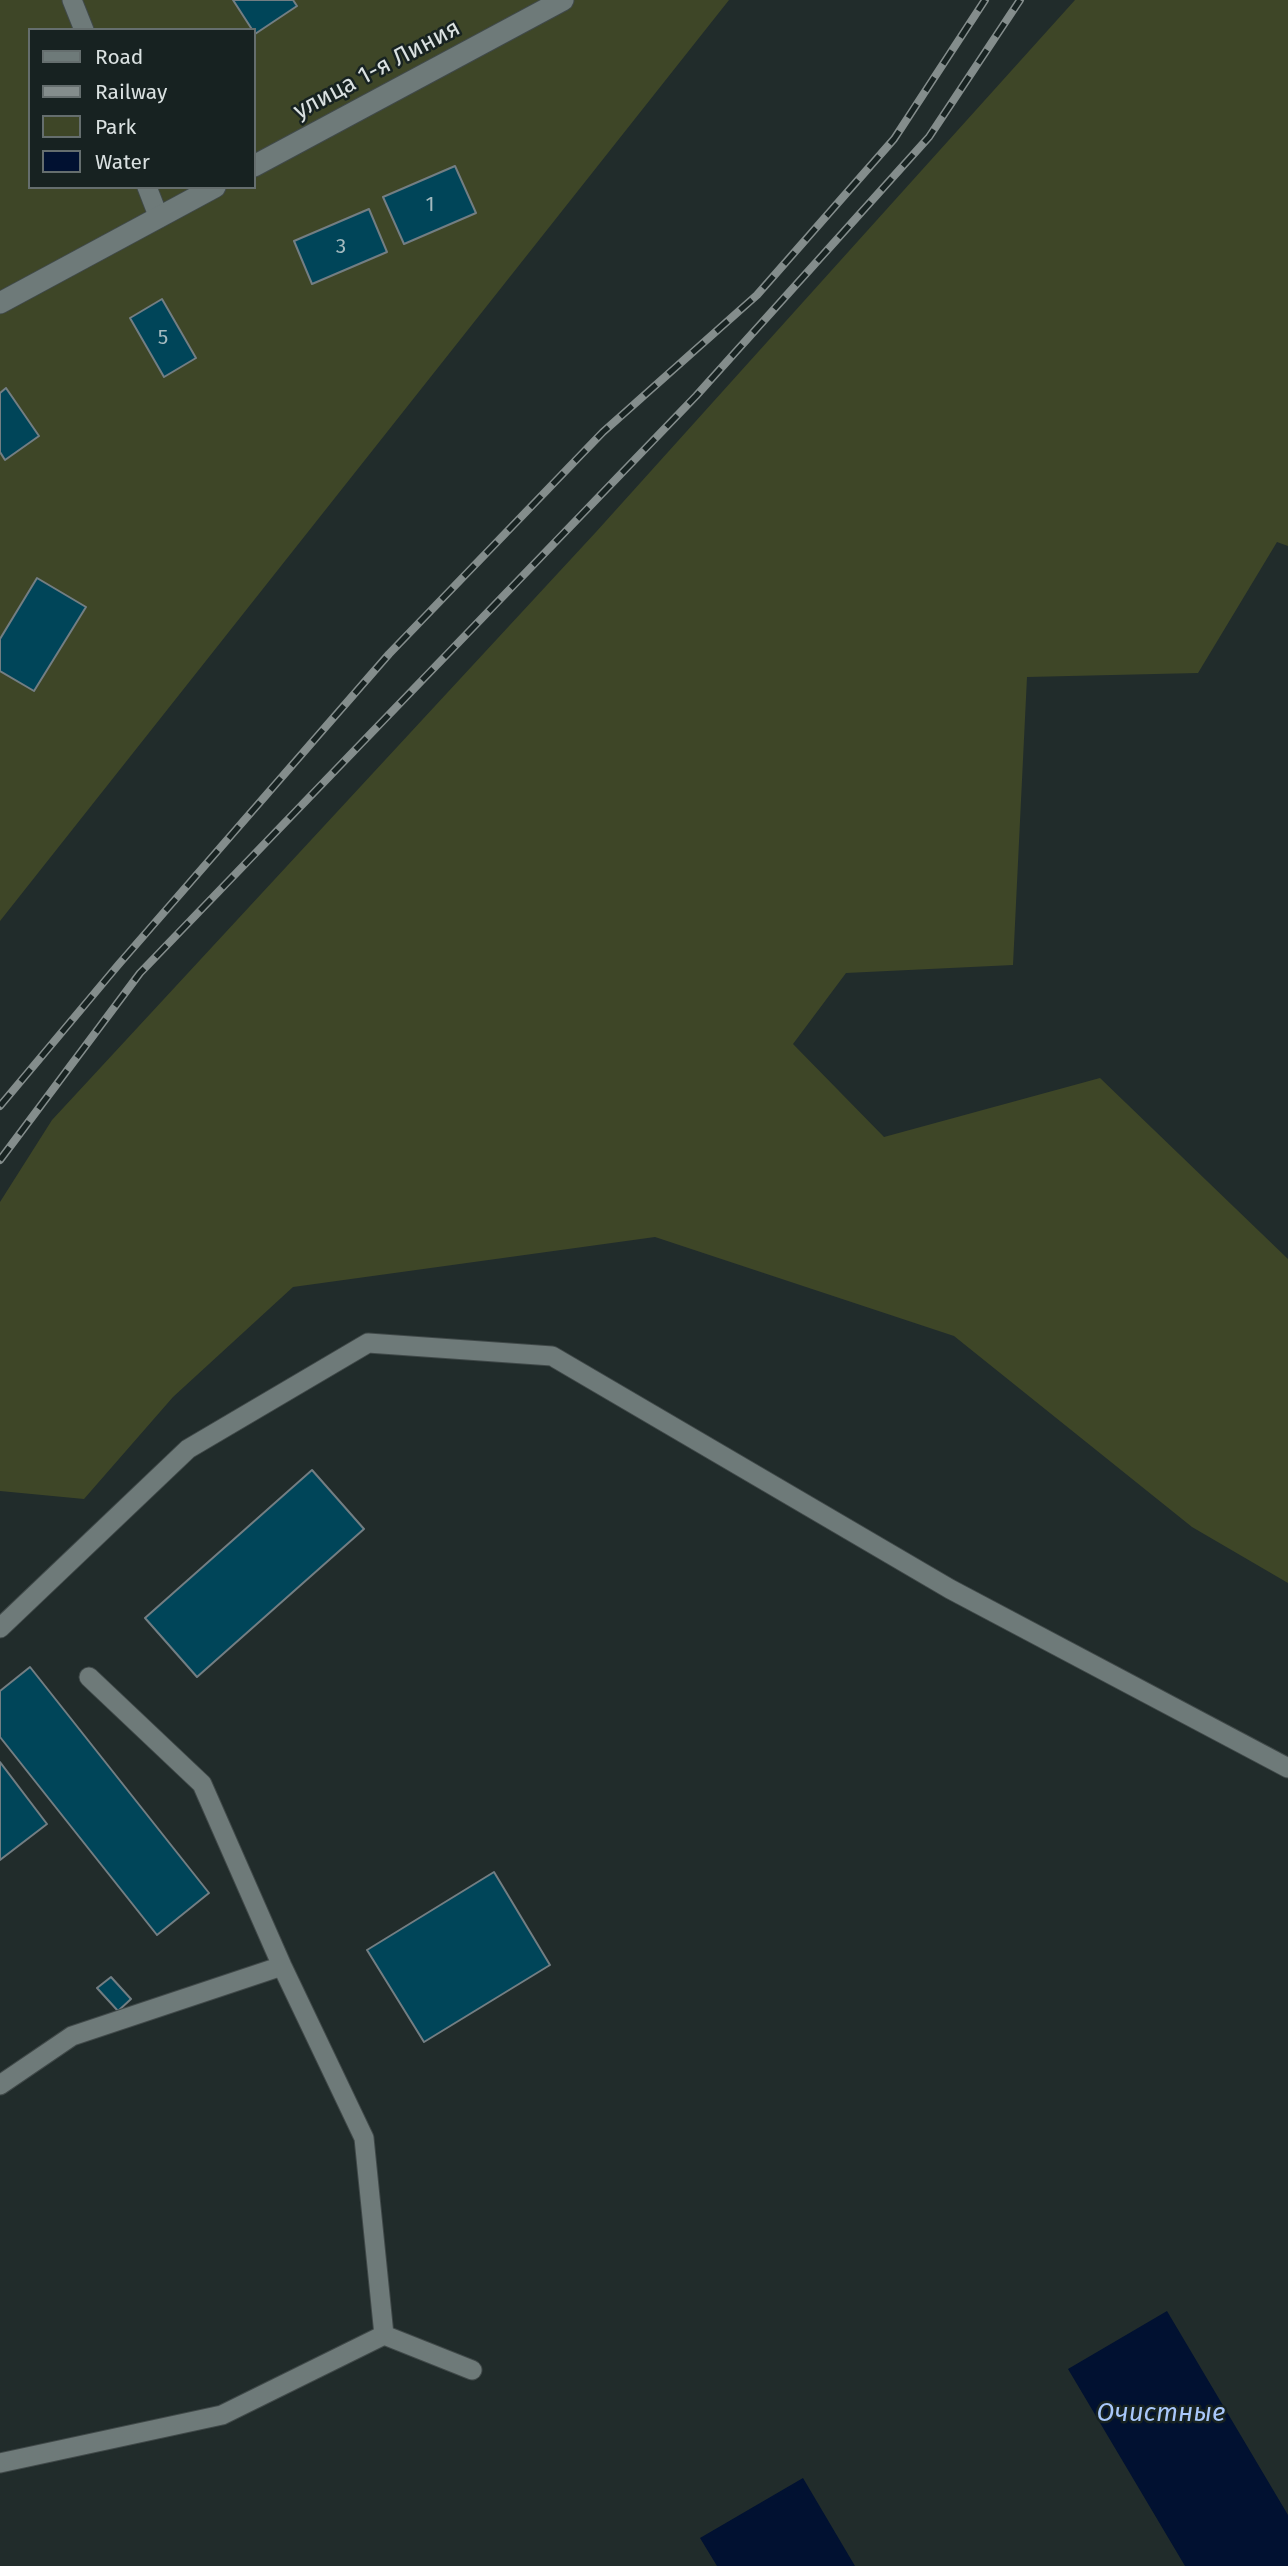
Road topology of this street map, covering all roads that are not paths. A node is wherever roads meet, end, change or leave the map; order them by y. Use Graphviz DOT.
graph roads {
  1 [pos="72,0"];
  2 [pos="563,0"];
  3 [pos="83,28"];
  4 [pos="256,165"];
  5 [pos="148,189"];
  6 [pos="211,189"];
  7 [pos="159,218"];
  8 [pos="0,303"];
  9 [pos="0,1628"];
  10 [pos="89,1677"];
  11 [pos="1288,1768"];
  12 [pos="282,1966"];
  13 [pos="0,2085"];
  14 [pos="384,2334"];
  15 [pos="472,2370"];
  16 [pos="0,2463"];
  1 -- 3 [label="lane"];
  2 -- 4 [label="street, улица 1-я Линия"];
  5 -- 7 [label="lane"];
  6 -- 7 [label="street"];
  7 -- 8 [label="street"];
  9 -- 11 [label="lane"];
  10 -- 12 [label="lane"];
  12 -- 13 [label="lane"];
  12 -- 14 [label="lane"];
  14 -- 15 [label="lane"];
  14 -- 16 [label="lane"];
}
